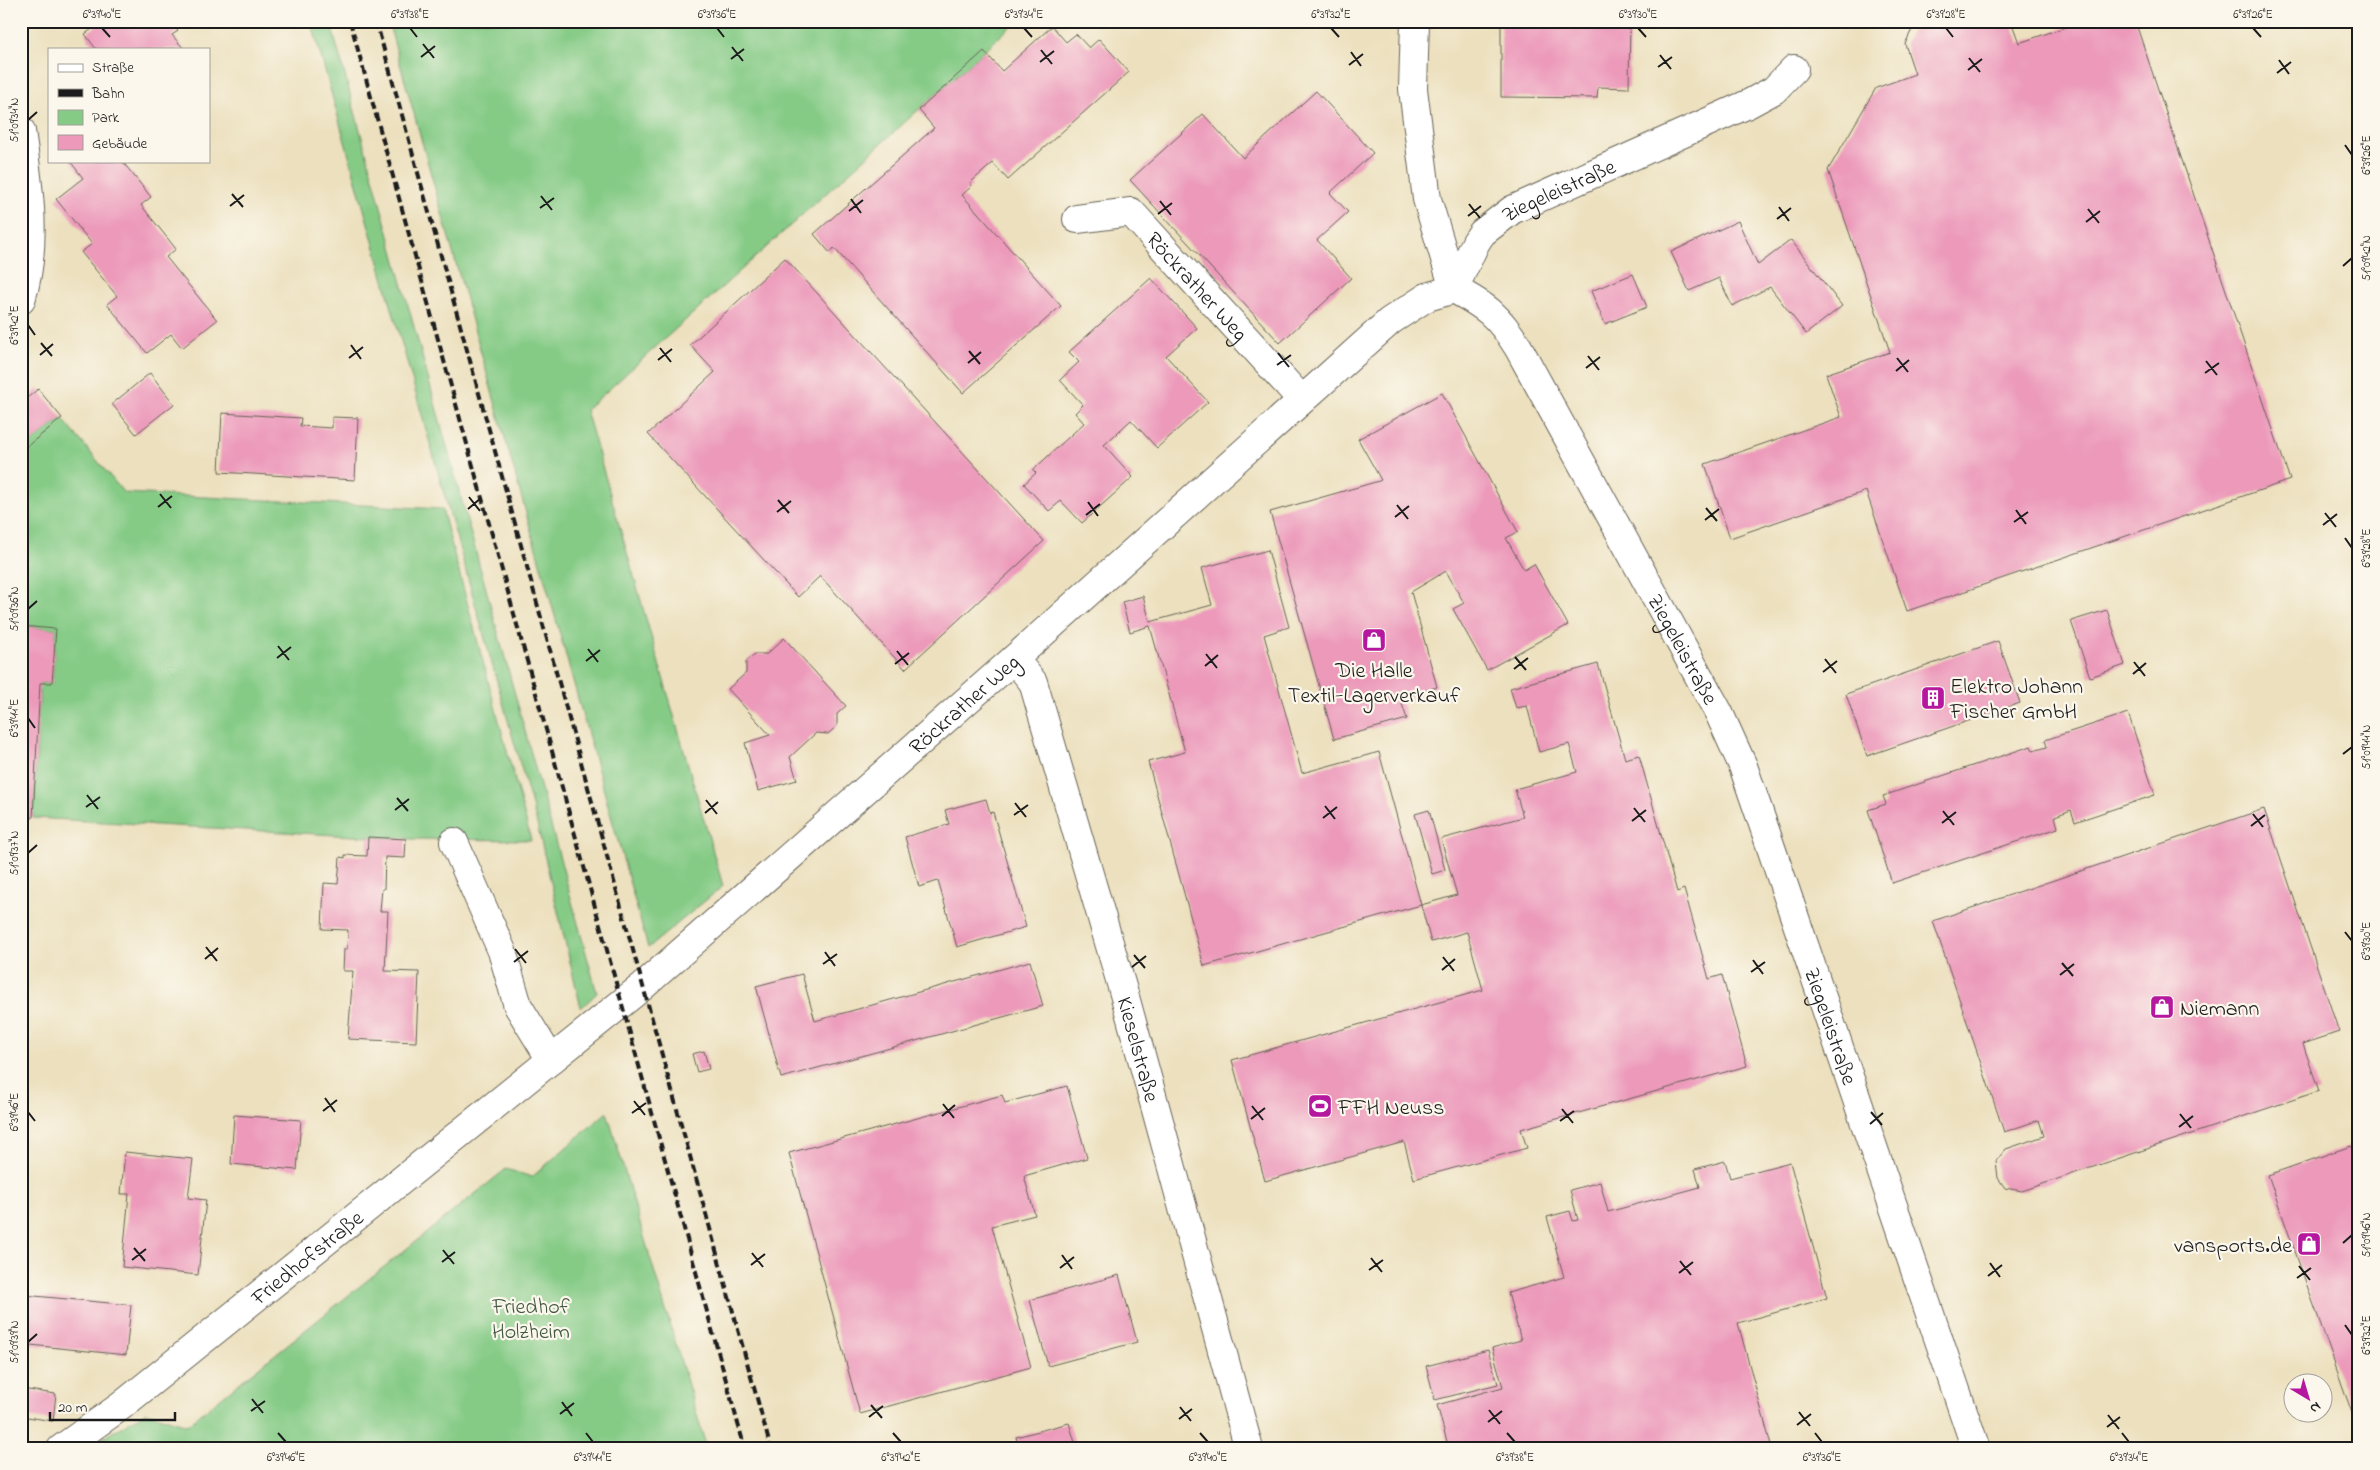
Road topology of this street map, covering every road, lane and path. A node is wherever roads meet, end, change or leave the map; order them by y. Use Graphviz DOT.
graph roads {
  1 [pos="1415,21"];
  2 [pos="1794,69"];
  3 [pos="21,132"];
  4 [pos="1077,219"];
  5 [pos="1454,289"];
  6 [pos="21,300"];
  7 [pos="1302,400"];
  8 [pos="1014,659"];
  9 [pos="454,842"];
  10 [pos="622,1004"];
  11 [pos="551,1060"];
  12 [pos="61,1449"];
  13 [pos="1249,1449"];
  14 [pos="1976,1449"];
  1 -- 5 [label="street"];
  2 -- 5 [label="street, Ziegeleistraße"];
  3 -- 6 [label="street"];
  4 -- 7 [label="street, Röckrather Weg"];
  5 -- 7 [label="street, Röckrather Weg"];
  5 -- 14 [label="street, Ziegeleistraße"];
  7 -- 8 [label="street, Röckrather Weg"];
  8 -- 10 [label="street, Röckrather Weg"];
  8 -- 13 [label="street, Kieselstraße"];
  9 -- 11 [label="street"];
  10 -- 11 [label="street, Friedhofstraße"];
  11 -- 12 [label="street, Friedhofstraße"];
}
